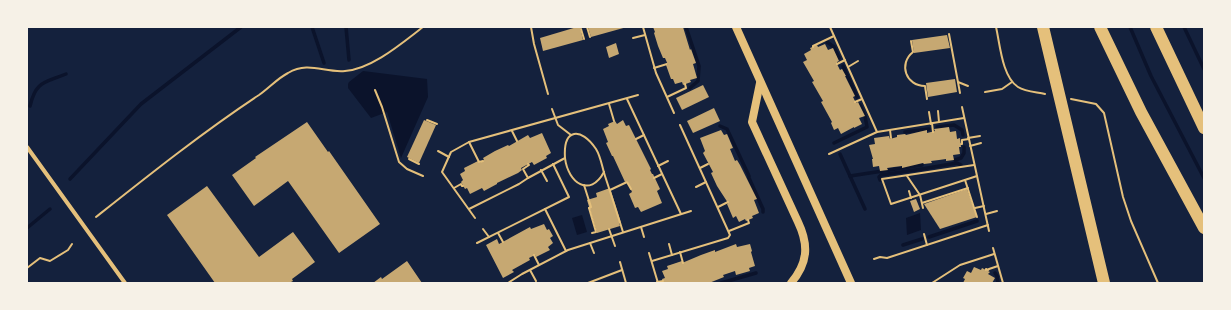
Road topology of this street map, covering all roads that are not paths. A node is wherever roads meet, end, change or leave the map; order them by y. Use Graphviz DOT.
graph roads {
  1 [pos="736,27"];
  2 [pos="1043,27"];
  3 [pos="1100,27"];
  4 [pos="1156,27"];
  5 [pos="760,83"];
  6 [pos="1204,128"];
  7 [pos="27,147"];
  8 [pos="1204,228"];
  9 [pos="1096,244"];
  10 [pos="125,283"];
  11 [pos="791,283"];
  12 [pos="851,283"];
  13 [pos="1104,283"];
  14 [pos="1110,283"];
  1 -- 5 [label="main road"];
  2 -- 9 [label="highway"];
  3 -- 8 [label="highway"];
  4 -- 6 [label="highway"];
  5 -- 11 [label="main road"];
  5 -- 12 [label="main road"];
  7 -- 10 [label="street"];
  9 -- 13 [label="highway"];
  9 -- 14 [label="highway"];
}
